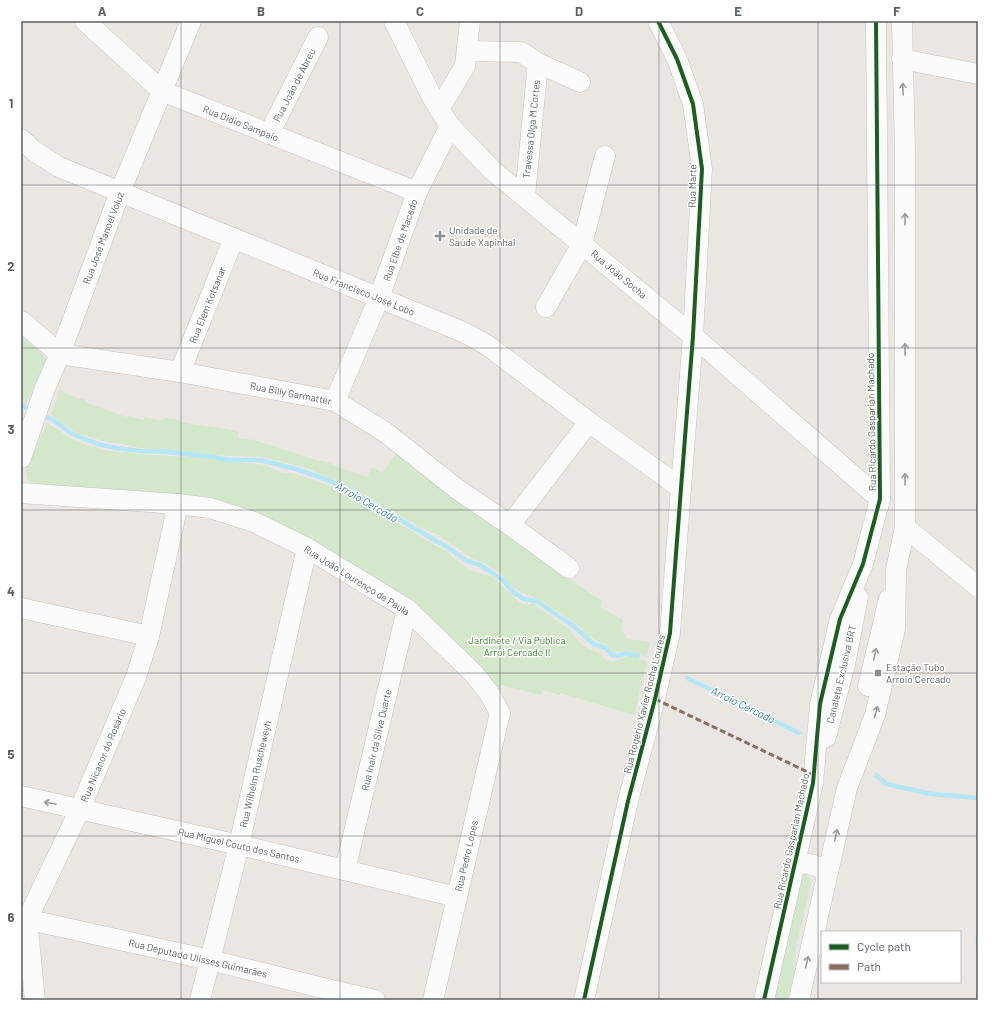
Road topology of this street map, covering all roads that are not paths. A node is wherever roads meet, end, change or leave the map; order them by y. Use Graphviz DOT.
graph roads {
  1 [pos="85,21"];
  2 [pos="191,21"];
  3 [pos="394,21"];
  4 [pos="470,21"];
  5 [pos="658,21"];
  6 [pos="876,21"];
  7 [pos="902,21"];
  8 [pos="318,36"];
  9 [pos="467,51"];
  10 [pos="902,59"];
  11 [pos="538,63"];
  12 [pos="978,74"];
  13 [pos="580,82"];
  14 [pos="162,91"];
  15 [pos="439,109"];
  16 [pos="450,126"];
  17 [pos="269,134"];
  18 [pos="21,140"];
  19 [pos="605,156"];
  20 [pos="120,192"];
  21 [pos="417,192"];
  22 [pos="525,196"];
  23 [pos="234,238"];
  24 [pos="582,244"];
  25 [pos="379,298"];
  26 [pos="546,307"];
  27 [pos="21,321"];
  28 [pos="693,336"];
  29 [pos="60,354"];
  30 [pos="180,372"];
  31 [pos="336,401"];
  32 [pos="589,422"];
  33 [pos="21,458"];
  34 [pos="681,488"];
  35 [pos="21,494"];
  36 [pos="880,499"];
  37 [pos="178,504"];
  38 [pos="510,525"];
  39 [pos="905,527"];
  40 [pos="307,548"];
  41 [pos="569,568"];
  42 [pos="978,587"];
  43 [pos="21,608"];
  44 [pos="407,609"];
  45 [pos="148,636"];
  46 [pos="500,713"];
  47 [pos="21,796"];
  48 [pos="80,809"];
  49 [pos="239,845"];
  50 [pos="795,863"];
  51 [pos="345,870"];
  52 [pos="827,875"];
  53 [pos="456,897"];
  54 [pos="24,919"];
  55 [pos="210,960"];
  56 [pos="321,994"];
  57 [pos="35,1000"];
  58 [pos="200,1000"];
  59 [pos="376,1000"];
  60 [pos="433,1000"];
  61 [pos="584,1000"];
  62 [pos="764,1000"];
  63 [pos="799,1000"];
  1 -- 14 [label="street, Rua Didio Sampaio"];
  2 -- 14 [label="street, Rua José Manoel Voluz"];
  3 -- 15 [label="street, Rua João Socha"];
  4 -- 9 [label="street"];
  5 -- 28 [label="street, Rua Marte"];
  6 -- 36 [label="street, Rua Ricardo Gasparian Machado"];
  7 -- 10 [label="street"];
  8 -- 17 [label="street, Rua João de Abreu"];
  9 -- 11 [label="street"];
  9 -- 15 [label="street"];
  10 -- 12 [label="street"];
  39 -- 10 [label="street, one-way"];
  11 -- 13 [label="street"];
  11 -- 22 [label="street, Travessa Olga M Cortes"];
  14 -- 17 [label="street, Rua Didio Sampaio"];
  14 -- 20 [label="street, Rua José Manoel Voluz"];
  15 -- 16 [label="street, Rua João Socha"];
  16 -- 21 [label="street, Rua Elbe de Macedo"];
  16 -- 22 [label="street, Rua João Socha"];
  17 -- 21 [label="street, Rua Didio Sampaio"];
  18 -- 20 [label="street, Rua Francisco José Lobo"];
  19 -- 24 [label="street"];
  20 -- 23 [label="street, Rua Francisco José Lobo"];
  20 -- 29 [label="street, Rua José Manoel Voluz"];
  21 -- 25 [label="street, Rua Elbe de Macedo"];
  22 -- 24 [label="street, Rua João Socha"];
  23 -- 25 [label="street, Rua Francisco José Lobo"];
  23 -- 30 [label="street, Rua Elem Kotsanar"];
  24 -- 26 [label="street"];
  24 -- 28 [label="street, Rua João Socha"];
  25 -- 31 [label="street, Rua Elbe de Macedo"];
  25 -- 32 [label="street, Rua Francisco José Lobo"];
  27 -- 29 [label="street"];
  28 -- 34 [label="street, Rua Rogério Xavier Rocha Loures"];
  28 -- 36 [label="street, Rua João Socha"];
  29 -- 30 [label="street, Rua Billy Garmatter"];
  29 -- 33 [label="street, Rua José Manoel Voluz"];
  30 -- 31 [label="street, Rua Billy Garmatter"];
  31 -- 38 [label="street, Rua Billy Garmatter"];
  32 -- 34 [label="street, Rua Francisco José Lobo"];
  32 -- 38 [label="street"];
  34 -- 61 [label="street, Rua Rogério Xavier Rocha Loures"];
  35 -- 37 [label="street, Rua João Lourenço de Paula"];
  36 -- 50 [label="street, Rua Ricardo Gasparian Machado"];
  37 -- 40 [label="street, Rua João Lourenço de Paula"];
  37 -- 45 [label="street, Rua Nicanor do Rosário"];
  38 -- 41 [label="street, Rua Billy Garmatter"];
  39 -- 42 [label="street"];
  52 -- 39 [label="street, one-way"];
  40 -- 44 [label="street, Rua João Lourenço de Paula"];
  40 -- 49 [label="street, Rua Wilhelm Ruscheweyh"];
  43 -- 45 [label="street"];
  44 -- 46 [label="street, Rua João Lourenço de Paula"];
  44 -- 51 [label="street, Rua Inair da Silva Duarte"];
  45 -- 48 [label="street, Rua Nicanor do Rosário"];
  46 -- 53 [label="street, Rua Pedro Lopes"];
  48 -- 47 [label="street, Rua Miguel Couto dos Santos, one-way"];
  48 -- 49 [label="street, Rua Miguel Couto dos Santos"];
  48 -- 54 [label="street, Rua Nicanor do Rosário"];
  49 -- 51 [label="street, Rua Miguel Couto dos Santos"];
  49 -- 55 [label="street, Rua Wilhelm Ruscheweyh"];
  50 -- 52 [label="street"];
  50 -- 62 [label="street, Rua Ricardo Gasparian Machado"];
  51 -- 53 [label="street, Rua Miguel Couto dos Santos"];
  63 -- 52 [label="street, one-way"];
  53 -- 60 [label="street, Rua Pedro Lopes"];
  54 -- 55 [label="street, Rua Deputado Ulisses Guimarães"];
  54 -- 57 [label="street"];
  55 -- 56 [label="street, Rua Deputado Ulisses Guimarães"];
  55 -- 58 [label="street, Rua Wilhelm Ruscheweyh"];
  56 -- 59 [label="street, Rua Deputado Ulisses Guimarães"];
}
